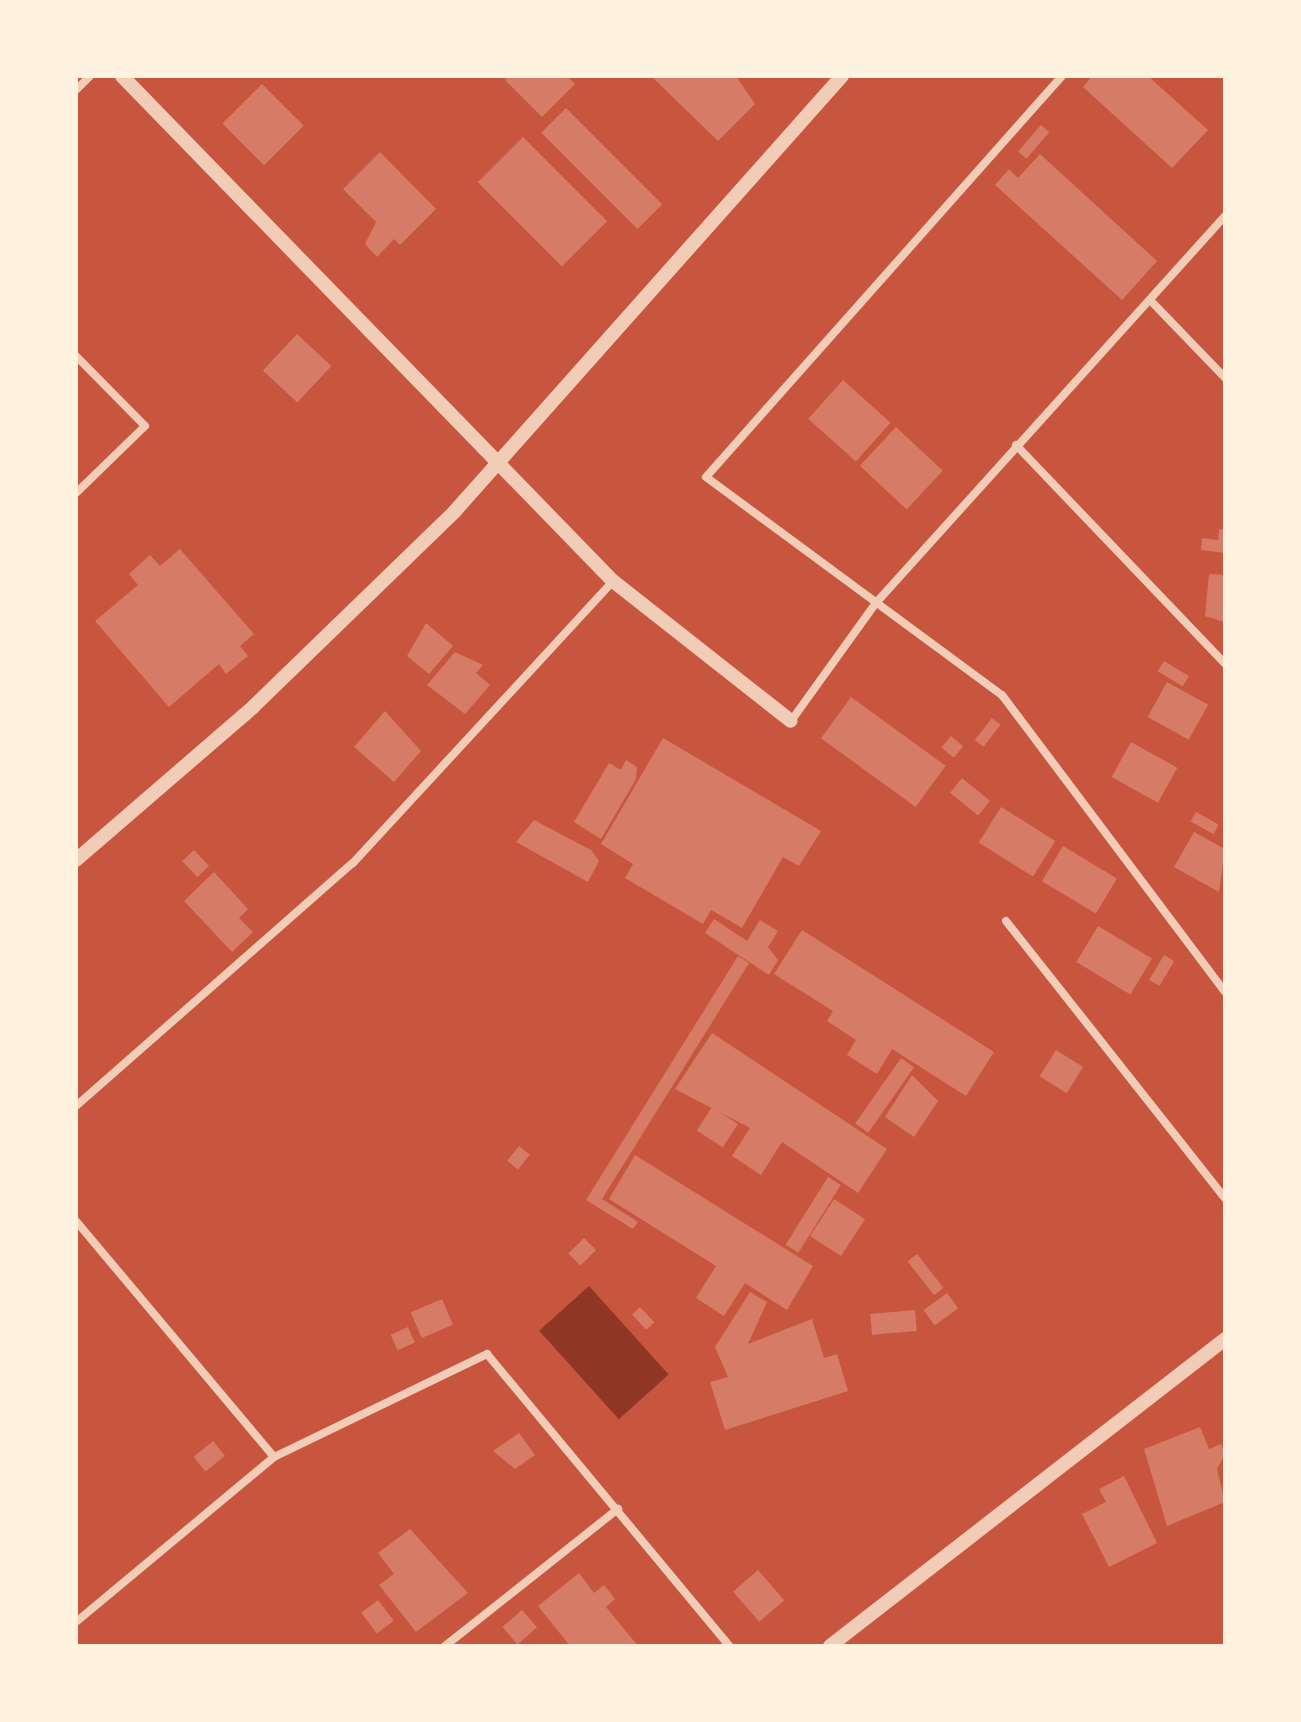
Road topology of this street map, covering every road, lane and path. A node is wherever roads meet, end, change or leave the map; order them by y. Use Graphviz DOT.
graph roads {
  1 [pos="90,76"];
  2 [pos="122,76"];
  3 [pos="842,76"];
  4 [pos="1062,76"];
  5 [pos="76,90"];
  6 [pos="1225,216"];
  7 [pos="1151,301"];
  8 [pos="76,356"];
  9 [pos="1225,378"];
  10 [pos="1016,445"];
  11 [pos="501,464"];
  12 [pos="76,493"];
  13 [pos="613,581"];
  14 [pos="875,604"];
  15 [pos="1225,664"];
  16 [pos="791,721"];
  17 [pos="76,860"];
  18 [pos="1006,921"];
  19 [pos="1225,992"];
  20 [pos="76,1106"];
  21 [pos="1225,1198"];
  22 [pos="76,1221"];
  23 [pos="1225,1339"];
  24 [pos="274,1457"];
  25 [pos="618,1509"];
  26 [pos="76,1622"];
  27 [pos="445,1646"];
  28 [pos="729,1646"];
  29 [pos="830,1646"];
  1 -- 5 [label="street"];
  2 -- 11 [label="street"];
  3 -- 11 [label="street"];
  4 -- 14 [label="street"];
  6 -- 7 [label="street"];
  7 -- 9 [label="street"];
  7 -- 10 [label="street"];
  8 -- 12 [label="street"];
  10 -- 14 [label="street"];
  10 -- 15 [label="street"];
  11 -- 13 [label="street"];
  11 -- 17 [label="street"];
  13 -- 16 [label="street"];
  13 -- 20 [label="street"];
  14 -- 16 [label="street"];
  14 -- 19 [label="street"];
  18 -- 21 [label="street"];
  22 -- 24 [label="street"];
  23 -- 29 [label="street"];
  24 -- 25 [label="street"];
  24 -- 26 [label="street"];
  25 -- 27 [label="street"];
  25 -- 28 [label="street"];
}
